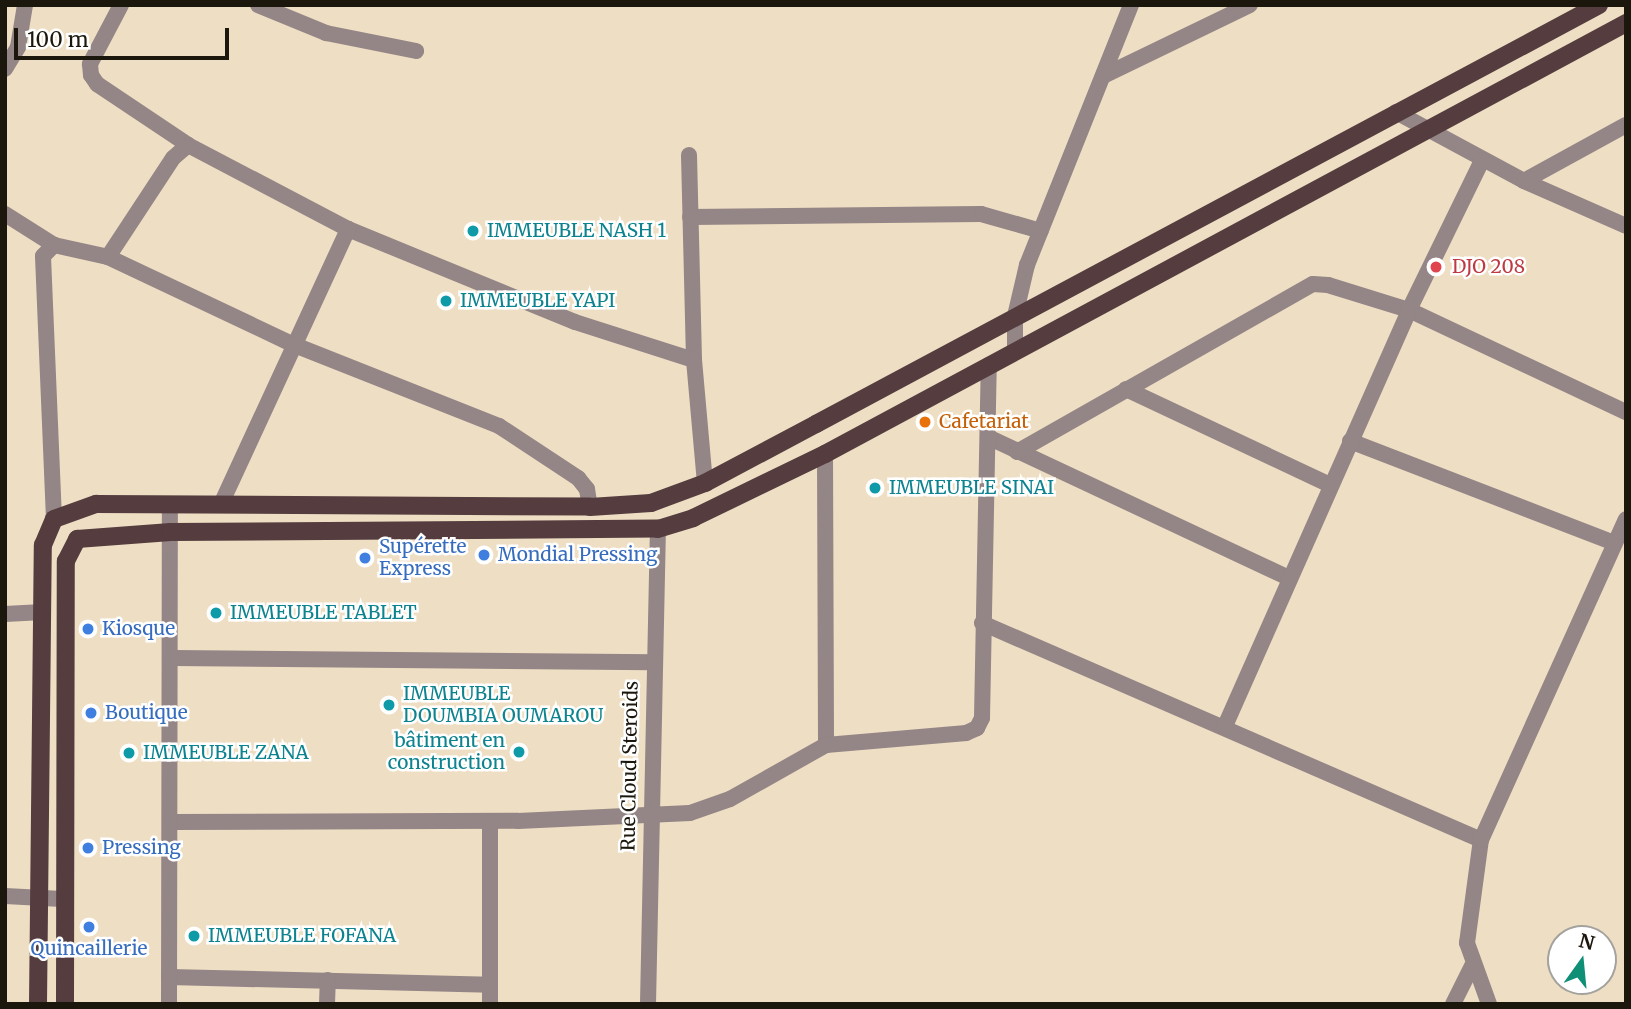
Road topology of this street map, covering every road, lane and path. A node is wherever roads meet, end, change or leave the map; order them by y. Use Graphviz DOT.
graph roads {
  1 [pos="25,5"];
  2 [pos="121,5"];
  3 [pos="258,5"];
  4 [pos="1131,5"];
  5 [pos="1250,5"];
  6 [pos="1599,5"];
  7 [pos="1626,23"];
  8 [pos="416,51"];
  9 [pos="5,69"];
  10 [pos="1103,76"];
  11 [pos="1396,112"];
  12 [pos="1626,125"];
  13 [pos="1428,131"];
  14 [pos="188,145"];
  15 [pos="688,155"];
  16 [pos="1482,160"];
  17 [pos="1524,181"];
  18 [pos="5,214"];
  19 [pos="690,217"];
  20 [pos="1626,226"];
  21 [pos="348,229"];
  22 [pos="1041,231"];
  23 [pos="54,245"];
  24 [pos="108,257"];
  25 [pos="1409,310"];
  26 [pos="1015,316"];
  27 [pos="292,344"];
  28 [pos="1015,351"];
  29 [pos="694,360"];
  30 [pos="989,365"];
  31 [pos="1126,389"];
  32 [pos="1626,412"];
  33 [pos="990,438"];
  34 [pos="1350,440"];
  35 [pos="1017,452"];
  36 [pos="825,454"];
  37 [pos="705,482"];
  38 [pos="1331,485"];
  39 [pos="222,502"];
  40 [pos="170,505"];
  41 [pos="590,507"];
  42 [pos="54,519"];
  43 [pos="1626,519"];
  44 [pos="658,529"];
  45 [pos="171,532"];
  46 [pos="1614,544"];
  47 [pos="1289,578"];
  48 [pos="43,612"];
  49 [pos="5,614"];
  50 [pos="982,623"];
  51 [pos="173,658"];
  52 [pos="653,662"];
  53 [pos="1225,726"];
  54 [pos="826,745"];
  55 [pos="650,817"];
  56 [pos="172,821"];
  57 [pos="490,821"];
  58 [pos="1481,840"];
  59 [pos="5,896"];
  60 [pos="38,896"];
  61 [pos="62,899"];
  62 [pos="1472,965"];
  63 [pos="169,977"];
  64 [pos="328,981"];
  65 [pos="491,985"];
  66 [pos="38,1004"];
  67 [pos="65,1004"];
  68 [pos="169,1004"];
  69 [pos="327,1004"];
  70 [pos="490,1004"];
  71 [pos="648,1004"];
  72 [pos="1453,1004"];
  73 [pos="1489,1004"];
  1 -- 9 [label="street"];
  2 -- 14 [label="street"];
  3 -- 8 [label="street"];
  4 -- 10 [label="street"];
  5 -- 10 [label="street"];
  6 -- 11 [label="main road"];
  7 -- 13 [label="main road"];
  10 -- 22 [label="street"];
  11 -- 13 [label="street"];
  11 -- 26 [label="main road"];
  12 -- 17 [label="street"];
  13 -- 16 [label="street"];
  13 -- 28 [label="main road"];
  14 -- 21 [label="street"];
  14 -- 24 [label="street"];
  15 -- 19 [label="street"];
  16 -- 17 [label="street"];
  16 -- 25 [label="street"];
  17 -- 20 [label="street"];
  18 -- 23 [label="street"];
  19 -- 22 [label="street"];
  19 -- 29 [label="street"];
  21 -- 27 [label="street"];
  21 -- 29 [label="street"];
  22 -- 26 [label="street"];
  23 -- 24 [label="street"];
  23 -- 42 [label="street"];
  24 -- 27 [label="street"];
  25 -- 31 [label="street"];
  25 -- 32 [label="street"];
  25 -- 34 [label="street"];
  26 -- 28 [label="street"];
  26 -- 37 [label="main road"];
  27 -- 39 [label="street"];
  27 -- 41 [label="street"];
  28 -- 30 [label="main road"];
  29 -- 37 [label="street"];
  30 -- 33 [label="street"];
  30 -- 36 [label="main road"];
  31 -- 35 [label="street"];
  31 -- 38 [label="street"];
  33 -- 35 [label="street"];
  33 -- 50 [label="street"];
  34 -- 38 [label="street"];
  34 -- 46 [label="street"];
  35 -- 47 [label="street"];
  36 -- 44 [label="main road"];
  36 -- 54 [label="street"];
  37 -- 41 [label="main road"];
  38 -- 47 [label="street"];
  39 -- 40 [label="main road"];
  39 -- 41 [label="main road"];
  40 -- 42 [label="main road"];
  40 -- 45 [label="street"];
  42 -- 48 [label="main road"];
  43 -- 46 [label="street"];
  44 -- 45 [label="main road"];
  44 -- 52 [label="street, Rue Cloud Steroids"];
  45 -- 51 [label="street"];
  45 -- 61 [label="main road"];
  46 -- 58 [label="street"];
  47 -- 53 [label="street"];
  48 -- 49 [label="street"];
  48 -- 60 [label="main road"];
  50 -- 53 [label="street"];
  50 -- 54 [label="street"];
  51 -- 52 [label="street"];
  51 -- 56 [label="street"];
  52 -- 55 [label="street, Rue Cloud Steroids"];
  53 -- 58 [label="street"];
  54 -- 55 [label="street"];
  55 -- 57 [label="street"];
  55 -- 71 [label="street, Rue Cloud Steroids"];
  56 -- 57 [label="street"];
  56 -- 63 [label="street"];
  57 -- 65 [label="street"];
  58 -- 62 [label="street"];
  59 -- 60 [label="street"];
  60 -- 61 [label="street"];
  60 -- 66 [label="main road"];
  61 -- 67 [label="main road"];
  62 -- 72 [label="street"];
  62 -- 73 [label="street"];
  63 -- 64 [label="street"];
  63 -- 68 [label="street"];
  64 -- 65 [label="street"];
  64 -- 69 [label="street"];
  65 -- 70 [label="street"];
}
